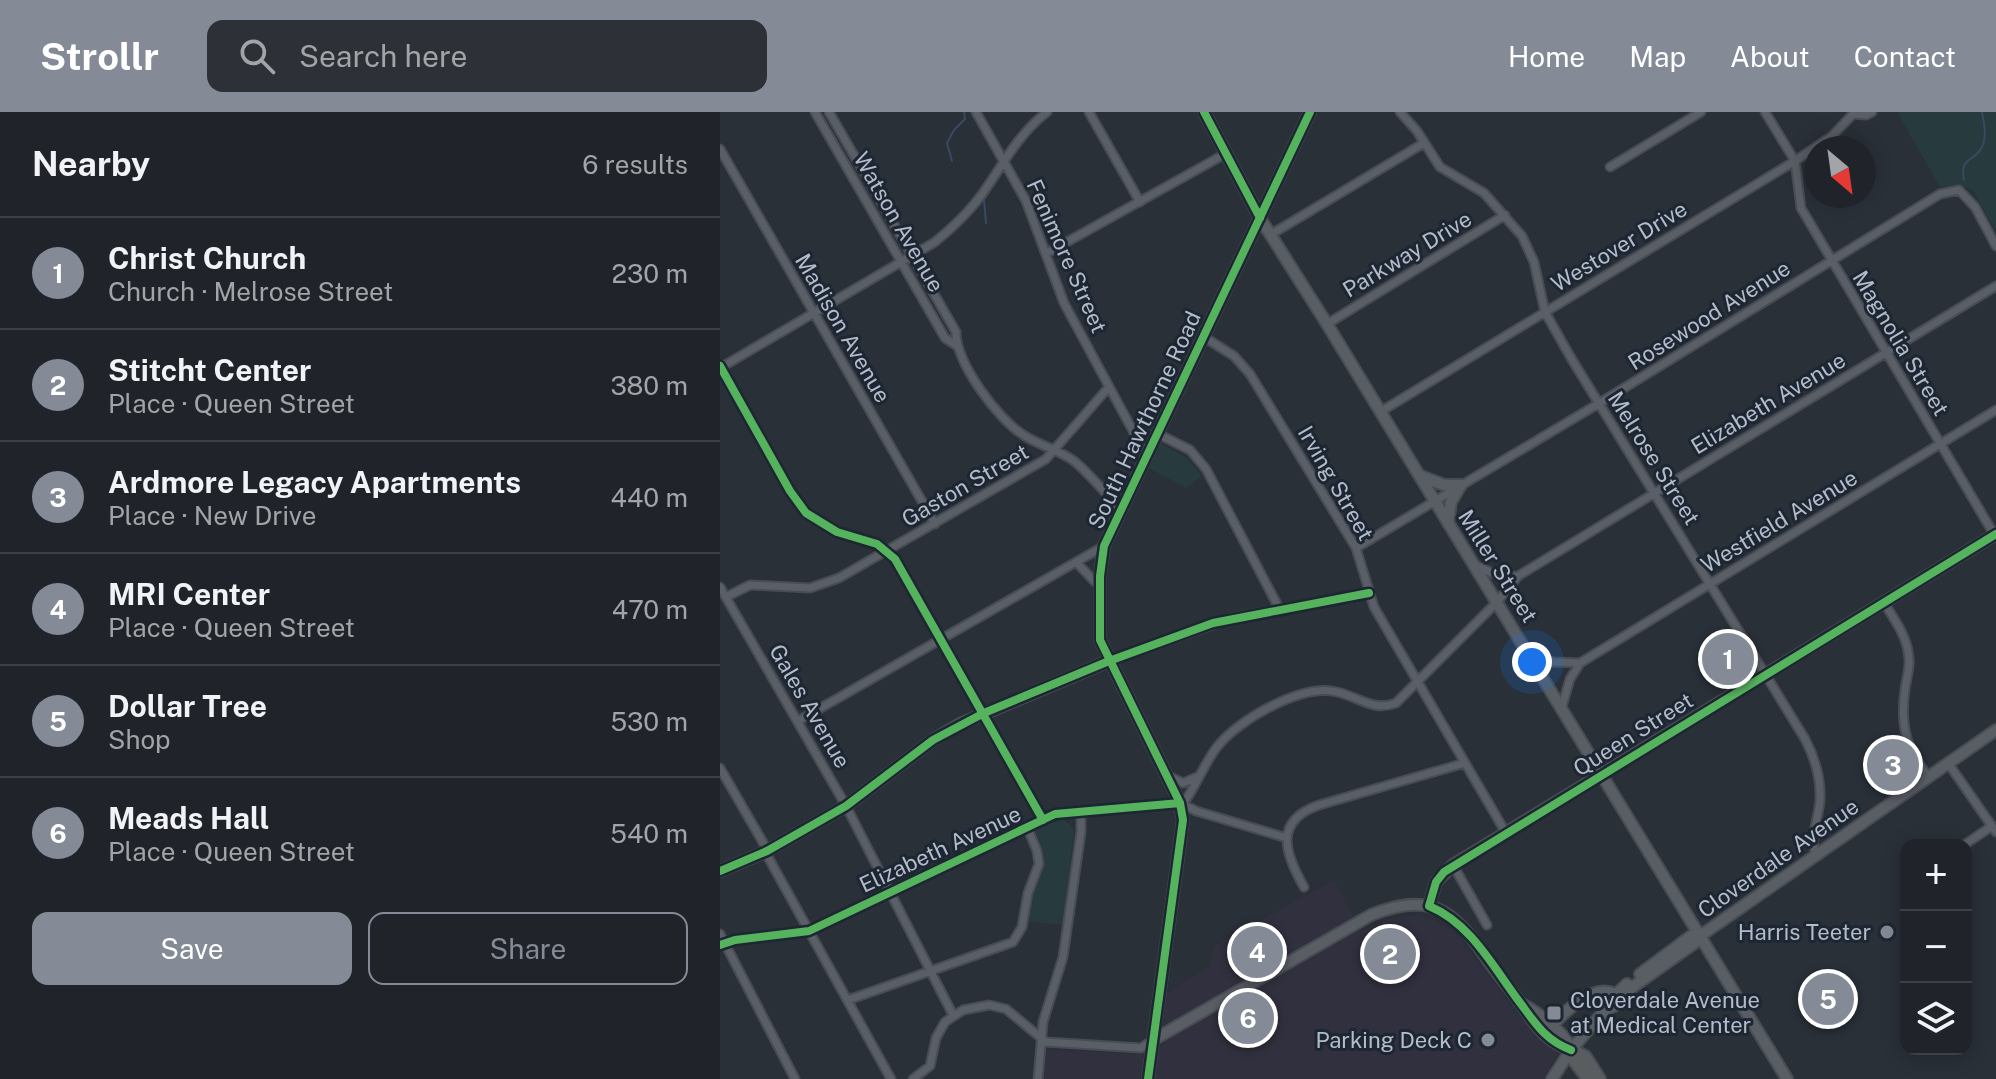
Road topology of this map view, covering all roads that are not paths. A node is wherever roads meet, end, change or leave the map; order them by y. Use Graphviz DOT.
graph roads {
  1 [pos="815,112"];
  2 [pos="829,112"];
  3 [pos="976,112"];
  4 [pos="1047,112"];
  5 [pos="1089,112"];
  6 [pos="1204,112"];
  7 [pos="1310,112"];
  8 [pos="1400,112"];
  9 [pos="1701,112"];
  10 [pos="1765,112"];
  11 [pos="1872,112"];
  12 [pos="1854,113"];
  13 [pos="1424,143"];
  14 [pos="720,149"];
  15 [pos="1225,154"];
  16 [pos="1002,160"];
  17 [pos="1795,161"];
  18 [pos="1610,167"];
  19 [pos="1269,198"];
  20 [pos="1251,201"];
  21 [pos="1140,202"];
  22 [pos="1505,215"];
  23 [pos="1260,218"];
  24 [pos="1271,237"];
  25 [pos="1250,239"];
  26 [pos="1996,246"];
  27 [pos="1047,253"];
  28 [pos="913,256"];
  29 [pos="1830,261"];
  30 [pos="901,262"];
  31 [pos="1996,286"];
  32 [pos="1545,312"];
  33 [pos="814,313"];
  34 [pos="1327,324"];
  35 [pos="1204,337"];
  36 [pos="956,345"];
  37 [pos="1885,352"];
  38 [pos="720,367"];
  39 [pos="1108,388"];
  40 [pos="1598,404"];
  41 [pos="1996,410"];
  42 [pos="1380,412"];
  43 [pos="1158,434"];
  44 [pos="1942,445"];
  45 [pos="1056,450"];
  46 [pos="1147,457"];
  47 [pos="1419,476"];
  48 [pos="1461,485"];
  49 [pos="1655,492"];
  50 [pos="1434,501"];
  51 [pos="1121,510"];
  52 [pos="1448,523"];
  53 [pos="935,524"];
  54 [pos="1996,535"];
  55 [pos="1104,546"];
  56 [pos="1356,548"];
  57 [pos="887,550"];
  58 [pos="1076,562"];
  59 [pos="1473,564"];
  60 [pos="1518,576"];
  61 [pos="1711,582"];
  62 [pos="720,587"];
  63 [pos="1100,587"];
  64 [pos="1369,593"];
  65 [pos="726,597"];
  66 [pos="1497,602"];
  67 [pos="1884,603"];
  68 [pos="1280,610"];
  69 [pos="941,640"];
  70 [pos="1528,655"];
  71 [pos="1109,661"];
  72 [pos="1580,663"];
  73 [pos="1767,675"];
  74 [pos="1417,682"];
  75 [pos="1561,710"];
  76 [pos="984,713"];
  77 [pos="798,721"];
  78 [pos="1996,730"];
  79 [pos="1465,763"];
  80 [pos="1948,763"];
  81 [pos="720,768"];
  82 [pos="1166,775"];
  83 [pos="1601,775"];
  84 [pos="1199,776"];
  85 [pos="1929,777"];
  86 [pos="1180,803"];
  87 [pos="846,806"];
  88 [pos="1081,811"];
  89 [pos="1043,820"];
  90 [pos="1027,827"];
  91 [pos="1994,829"];
  92 [pos="1506,833"];
  93 [pos="1287,838"];
  94 [pos="1972,841"];
  95 [pos="767,851"];
  96 [pos="1817,856"];
  97 [pos="1453,865"];
  98 [pos="720,871"];
  99 [pos="1304,887"];
  100 [pos="891,892"];
  101 [pos="1429,906"];
  102 [pos="1487,925"];
  103 [pos="809,931"];
  104 [pos="720,934"];
  105 [pos="1700,936"];
  106 [pos="722,944"];
  107 [pos="1683,952"];
  108 [pos="1715,959"];
  109 [pos="932,972"];
  110 [pos="1615,994"];
  111 [pos="848,1000"];
  112 [pos="1520,1003"];
  113 [pos="1606,1009"];
  114 [pos="953,1015"];
  115 [pos="1552,1026"];
  116 [pos="1041,1037"];
  117 [pos="1153,1040"];
  118 [pos="1571,1050"];
  119 [pos="795,1079"];
  120 [pos="891,1079"];
  121 [pos="913,1079"];
  122 [pos="1038,1079"];
  123 [pos="1148,1079"];
  124 [pos="1552,1079"];
  125 [pos="1589,1079"];
  126 [pos="1599,1079"];
  127 [pos="1787,1079"];
  1 -- 30 [label="street, Watson Avenue"];
  2 -- 28 [label="street, Watson Avenue"];
  3 -- 16 [label="street, Fenimore Street"];
  4 -- 16 [label="street"];
  5 -- 21 [label="street"];
  6 -- 15 [label="main road, Miller Street"];
  7 -- 19 [label="main road, South Hawthorne Road"];
  8 -- 13 [label="street, Melrose Street"];
  9 -- 18 [label="street"];
  10 -- 17 [label="street"];
  11 -- 12 [label="street, Westover Drive"];
  12 -- 17 [label="street, Westover Drive"];
  13 -- 22 [label="street, Melrose Street"];
  13 -- 24 [label="street"];
  14 -- 33 [label="street, Madison Avenue"];
  15 -- 20 [label="main road, Miller Street"];
  15 -- 21 [label="street"];
  16 -- 27 [label="street, Fenimore Street"];
  16 -- 28 [label="street"];
  17 -- 29 [label="street, Magnolia Street"];
  17 -- 32 [label="street, Westover Drive"];
  19 -- 20 [label="main road"];
  19 -- 23 [label="main road, South Hawthorne Road"];
  20 -- 23 [label="main road, Miller Street"];
  21 -- 27 [label="street"];
  22 -- 32 [label="street, Melrose Street"];
  22 -- 34 [label="street, Parkway Drive"];
  23 -- 24 [label="main road, Miller Street"];
  23 -- 25 [label="main road, South Hawthorne Road"];
  24 -- 25 [label="main road"];
  24 -- 34 [label="main road, Miller Street"];
  25 -- 35 [label="main road, South Hawthorne Road"];
  26 -- 29 [label="street, Rosewood Avenue"];
  27 -- 39 [label="street, Fenimore Street"];
  28 -- 30 [label="street"];
  28 -- 36 [label="street, Watson Avenue"];
  29 -- 37 [label="street, Magnolia Street"];
  29 -- 40 [label="street, Rosewood Avenue"];
  30 -- 33 [label="street"];
  30 -- 36 [label="street, Watson Avenue"];
  31 -- 37 [label="street, Elizabeth Avenue"];
  32 -- 40 [label="street, Melrose Street"];
  32 -- 42 [label="street, Westover Drive"];
  33 -- 38 [label="street"];
  33 -- 53 [label="street, Madison Avenue"];
  34 -- 42 [label="main road, Miller Street"];
  35 -- 43 [label="main road, South Hawthorne Road"];
  35 -- 56 [label="street, Irving Street"];
  36 -- 45 [label="street, Watson Avenue"];
  37 -- 44 [label="street, Magnolia Street"];
  37 -- 49 [label="street, Elizabeth Avenue"];
  38 -- 57 [label="street"];
  39 -- 45 [label="street, Gaston Street"];
  39 -- 46 [label="street, Fenimore Street"];
  40 -- 48 [label="street, Rosewood Avenue"];
  40 -- 49 [label="street, Melrose Street"];
  41 -- 44 [label="street, Westfield Avenue"];
  42 -- 47 [label="main road, Miller Street"];
  43 -- 46 [label="main road, South Hawthorne Road"];
  43 -- 68 [label="street"];
  44 -- 54 [label="street, Magnolia Street"];
  44 -- 61 [label="street, Westfield Avenue"];
  45 -- 51 [label="street, Watson Avenue"];
  45 -- 53 [label="street, Gaston Street"];
  46 -- 51 [label="main road, South Hawthorne Road"];
  47 -- 48 [label="main road"];
  47 -- 50 [label="main road, Miller Street"];
  48 -- 50 [label="street, Rosewood Avenue"];
  48 -- 52 [label="main road"];
  49 -- 60 [label="street, Elizabeth Avenue"];
  49 -- 61 [label="street, Melrose Street"];
  50 -- 52 [label="main road, Miller Street"];
  50 -- 56 [label="street, Rosewood Avenue"];
  51 -- 55 [label="main road, South Hawthorne Road"];
  52 -- 59 [label="main road, Miller Street"];
  53 -- 57 [label="street, Gaston Street"];
  54 -- 67 [label="main road, Queen Street"];
  55 -- 58 [label="street"];
  55 -- 63 [label="main road, South Hawthorne Road"];
  56 -- 64 [label="street, Irving Street"];
  57 -- 65 [label="street, Gaston Street"];
  57 -- 69 [label="street"];
  58 -- 63 [label="street"];
  58 -- 69 [label="street"];
  59 -- 60 [label="street"];
  59 -- 66 [label="main road, Miller Street"];
  60 -- 66 [label="street, Elizabeth Avenue"];
  61 -- 72 [label="street, Westfield Avenue"];
  61 -- 73 [label="street, Melrose Street"];
  62 -- 65 [label="street, Gales Avenue"];
  63 -- 71 [label="main road, South Hawthorne Road"];
  64 -- 68 [label="street"];
  64 -- 74 [label="street, Irving Street"];
  65 -- 77 [label="street, Gales Avenue"];
  66 -- 70 [label="main road, Miller Street"];
  66 -- 74 [label="street, Elizabeth Avenue"];
  67 -- 73 [label="main road, Queen Street"];
  67 -- 85 [label="street"];
  68 -- 71 [label="street"];
  69 -- 76 [label="street"];
  69 -- 77 [label="street"];
  70 -- 72 [label="street"];
  70 -- 75 [label="main road, Miller Street"];
  71 -- 76 [label="main road"];
  71 -- 82 [label="main road, South Hawthorne Road"];
  72 -- 75 [label="street"];
  73 -- 83 [label="main road, Queen Street"];
  73 -- 96 [label="street, Melrose Street"];
  74 -- 79 [label="street, Irving Street"];
  74 -- 84 [label="street, Elizabeth Avenue"];
  75 -- 83 [label="main road, Miller Street"];
  76 -- 87 [label="main road"];
  76 -- 89 [label="street"];
  77 -- 87 [label="street, Gales Avenue"];
  78 -- 80 [label="main road, Cloverdale Avenue"];
  79 -- 92 [label="street, Irving Street"];
  79 -- 93 [label="street"];
  80 -- 85 [label="main road, Cloverdale Avenue"];
  80 -- 91 [label="street"];
  81 -- 95 [label="street"];
  82 -- 84 [label="street"];
  82 -- 86 [label="main road, South Hawthorne Road"];
  83 -- 92 [label="main road, Queen Street"];
  83 -- 105 [label="main road, Miller Street"];
  84 -- 86 [label="street, Elizabeth Avenue"];
  85 -- 96 [label="main road, Cloverdale Avenue"];
  86 -- 88 [label="street, Elizabeth Avenue"];
  86 -- 93 [label="street"];
  86 -- 117 [label="main road, South Hawthorne Road"];
  87 -- 95 [label="main road"];
  87 -- 100 [label="street, Gales Avenue"];
  88 -- 89 [label="street, Elizabeth Avenue"];
  88 -- 116 [label="street"];
  89 -- 90 [label="street, Elizabeth Avenue"];
  90 -- 100 [label="street, Elizabeth Avenue"];
  90 -- 109 [label="street"];
  91 -- 94 [label="street"];
  92 -- 97 [label="main road, Queen Street"];
  93 -- 99 [label="street"];
  95 -- 98 [label="main road"];
  95 -- 103 [label="street"];
  96 -- 105 [label="main road, Cloverdale Avenue"];
  97 -- 101 [label="main road, Queen Street"];
  97 -- 102 [label="street"];
  100 -- 103 [label="street, Elizabeth Avenue"];
  100 -- 109 [label="street, Gales Avenue"];
  101 -- 112 [label="main road"];
  101 -- 117 [label="main road"];
  103 -- 106 [label="street, Elizabeth Avenue"];
  103 -- 111 [label="street"];
  104 -- 106 [label="street"];
  105 -- 107 [label="main road, Cloverdale Avenue"];
  105 -- 108 [label="main road, Miller Street"];
  105 -- 110 [label="main road, Cloverdale Avenue"];
  106 -- 119 [label="street"];
  107 -- 108 [label="main road"];
  107 -- 113 [label="main road, Cloverdale Avenue"];
  108 -- 127 [label="main road, Miller Street"];
  109 -- 111 [label="street"];
  109 -- 114 [label="street, Gales Avenue"];
  110 -- 113 [label="main road, Cloverdale Avenue"];
  110 -- 115 [label="main road"];
  111 -- 120 [label="street"];
  112 -- 115 [label="main road"];
  112 -- 118 [label="main road"];
  113 -- 118 [label="main road, Cloverdale Avenue"];
  114 -- 116 [label="street"];
  114 -- 121 [label="street"];
  115 -- 118 [label="main road"];
  116 -- 117 [label="street"];
  116 -- 122 [label="street"];
  117 -- 123 [label="main road, South Hawthorne Road"];
  118 -- 124 [label="main road, Cloverdale Avenue"];
  118 -- 125 [label="highway"];
  118 -- 126 [label="highway"];
}
